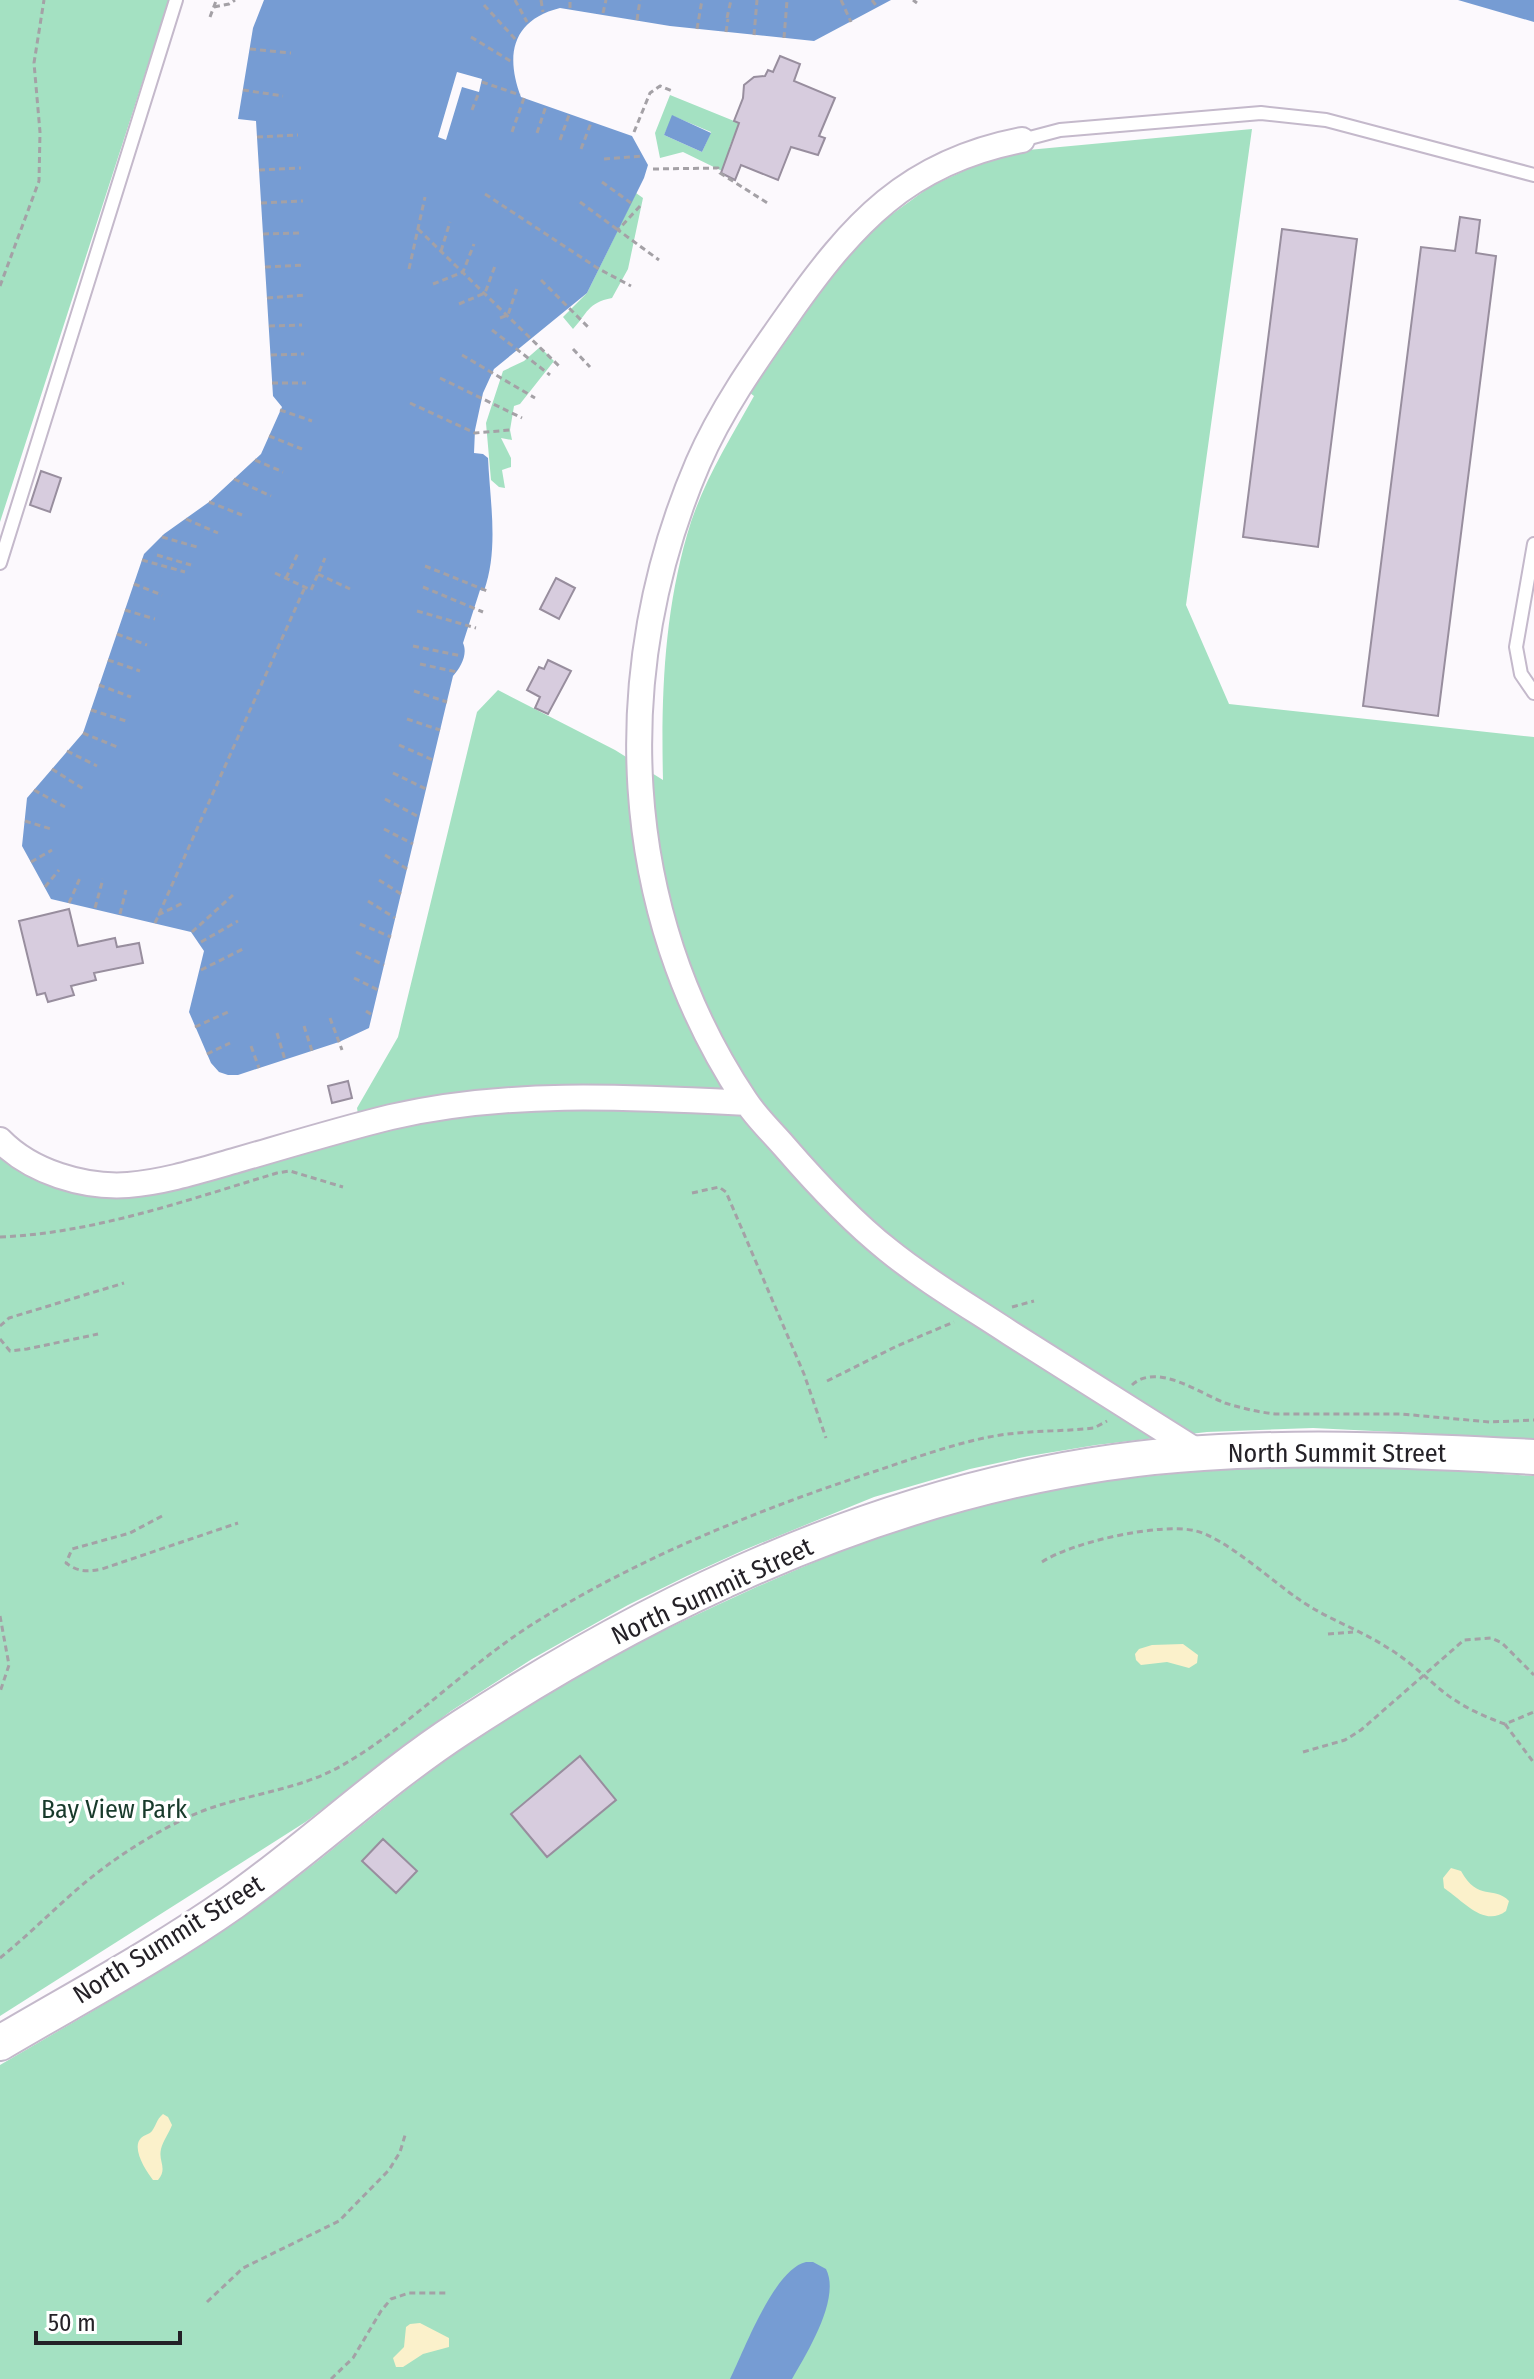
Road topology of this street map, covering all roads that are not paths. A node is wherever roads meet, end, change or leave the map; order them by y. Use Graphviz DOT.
graph roads {
  1 [pos="176,0"];
  2 [pos="1022,140"];
  3 [pos="1534,175"];
  4 [pos="1534,544"];
  5 [pos="0,563"];
  6 [pos="1533,564"];
  7 [pos="1534,693"];
  8 [pos="747,1103"];
  9 [pos="0,1140"];
  10 [pos="1200,1453"];
  11 [pos="1534,1457"];
  12 [pos="0,2043"];
  1 -- 5 [label="lane"];
  2 -- 3 [label="lane"];
  2 -- 8 [label="street"];
  4 -- 6 [label="lane"];
  6 -- 7 [label="lane"];
  8 -- 9 [label="street"];
  8 -- 10 [label="street"];
  10 -- 11 [label="main road, North Summit Street"];
  10 -- 12 [label="main road, North Summit Street"];
}
